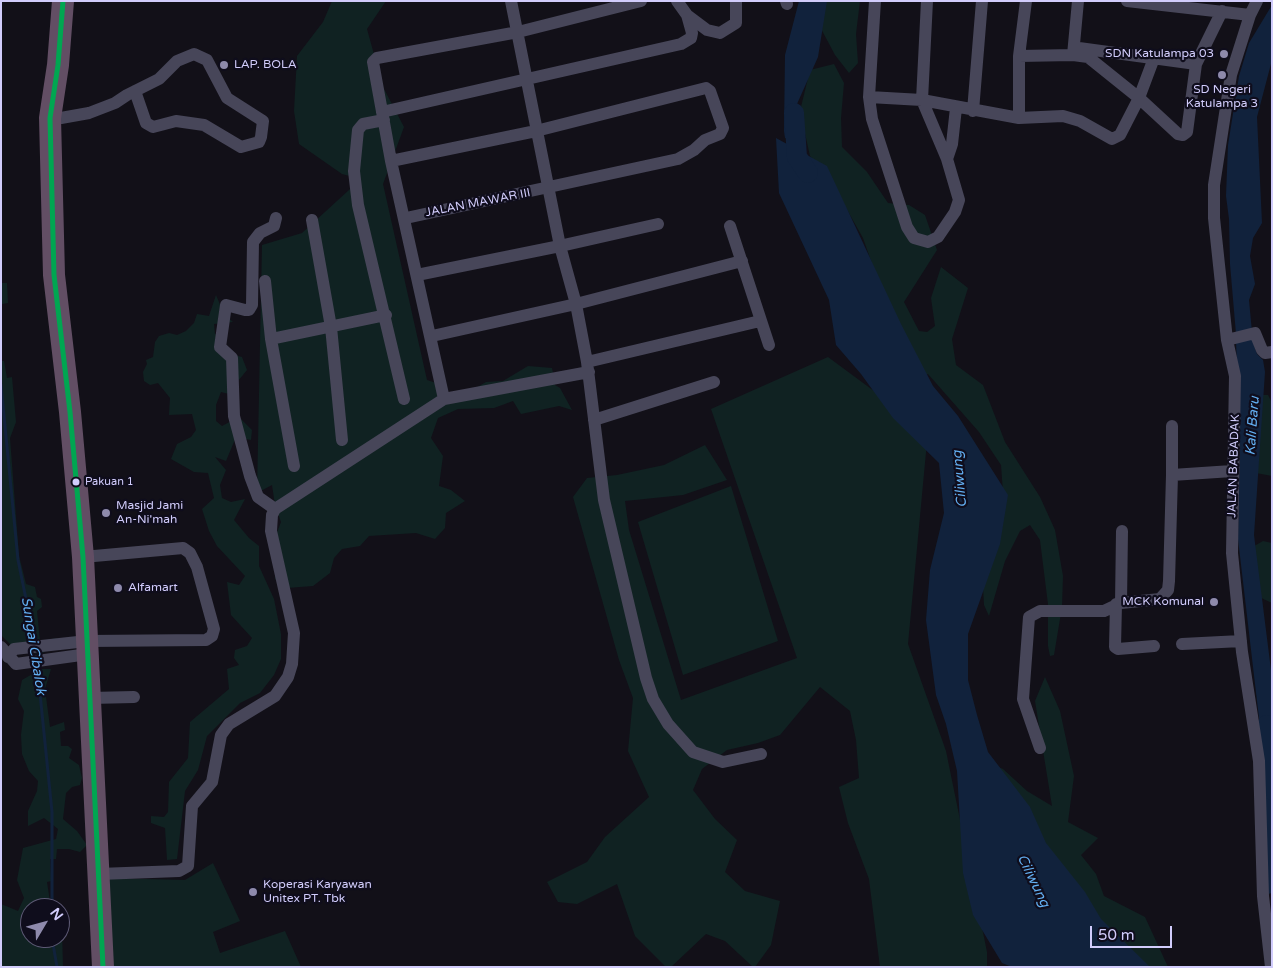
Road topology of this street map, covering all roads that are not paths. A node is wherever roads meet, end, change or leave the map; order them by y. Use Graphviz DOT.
graph roads {
  1 [pos="63,1"];
  2 [pos="511,1"];
  3 [pos="641,1"];
  4 [pos="677,1"];
  5 [pos="736,1"];
  6 [pos="875,1"];
  7 [pos="927,1"];
  8 [pos="982,1"];
  9 [pos="1026,1"];
  10 [pos="1078,1"];
  11 [pos="1127,1"];
  12 [pos="1257,1"];
  13 [pos="1222,11"];
  14 [pos="686,15"];
  15 [pos="1250,15"];
  16 [pos="518,32"];
  17 [pos="1074,51"];
  18 [pos="1019,56"];
  19 [pos="1154,58"];
  20 [pos="1196,64"];
  21 [pos="527,81"];
  22 [pos="135,91"];
  23 [pos="869,97"];
  24 [pos="1139,98"];
  25 [pos="922,100"];
  26 [pos="956,108"];
  27 [pos="974,111"];
  28 [pos="383,116"];
  29 [pos="50,118"];
  30 [pos="1019,118"];
  31 [pos="536,131"];
  32 [pos="947,159"];
  33 [pos="391,161"];
  34 [pos="550,188"];
  35 [pos="276,218"];
  36 [pos="406,218"];
  37 [pos="312,220"];
  38 [pos="658,224"];
  39 [pos="730,226"];
  40 [pos="560,246"];
  41 [pos="742,261"];
  42 [pos="417,275"];
  43 [pos="265,280"];
  44 [pos="576,304"];
  45 [pos="386,315"];
  46 [pos="760,321"];
  47 [pos="331,327"];
  48 [pos="432,336"];
  49 [pos="1232,338"];
  50 [pos="271,339"];
  51 [pos="769,345"];
  52 [pos="1272,352"];
  53 [pos="588,367"];
  54 [pos="714,382"];
  55 [pos="404,399"];
  56 [pos="444,399"];
  57 [pos="594,420"];
  58 [pos="1172,426"];
  59 [pos="342,440"];
  60 [pos="294,466"];
  61 [pos="1232,471"];
  62 [pos="1172,474"];
  63 [pos="275,509"];
  64 [pos="1122,531"];
  65 [pos="83,557"];
  66 [pos="1118,603"];
  67 [pos="1241,641"];
  68 [pos="1182,644"];
  69 [pos="1154,646"];
  70 [pos="87,647"];
  71 [pos="10,654"];
  72 [pos="134,697"];
  73 [pos="90,698"];
  74 [pos="1040,748"];
  75 [pos="761,754"];
  76 [pos="99,874"];
  77 [pos="1266,896"];
  78 [pos="104,967"];
  79 [pos="1271,967"];
  1 -- 29 [label="highway"];
  2 -- 16 [label="street"];
  3 -- 16 [label="street"];
  4 -- 14 [label="street"];
  5 -- 14 [label="street"];
  6 -- 23 [label="street"];
  7 -- 25 [label="street"];
  8 -- 27 [label="street"];
  9 -- 18 [label="street"];
  10 -- 17 [label="street"];
  11 -- 13 [label="street"];
  12 -- 15 [label="street, JALAN BABADAK"];
  13 -- 15 [label="street"];
  13 -- 20 [label="street"];
  14 -- 21 [label="street"];
  15 -- 49 [label="street, JALAN BABADAK"];
  16 -- 21 [label="street"];
  16 -- 28 [label="street"];
  17 -- 18 [label="street"];
  17 -- 19 [label="street"];
  17 -- 24 [label="street"];
  18 -- 30 [label="street"];
  19 -- 20 [label="street"];
  19 -- 24 [label="street"];
  20 -- 24 [label="street"];
  21 -- 28 [label="street"];
  21 -- 31 [label="street"];
  22 -- 22 [label="street"];
  22 -- 29 [label="street"];
  23 -- 25 [label="street"];
  23 -- 32 [label="street"];
  24 -- 30 [label="street"];
  25 -- 26 [label="street"];
  25 -- 32 [label="street"];
  26 -- 27 [label="street"];
  26 -- 32 [label="street"];
  27 -- 30 [label="street"];
  28 -- 33 [label="street"];
  28 -- 45 [label="street"];
  29 -- 65 [label="highway"];
  31 -- 33 [label="street"];
  31 -- 34 [label="street"];
  31 -- 34 [label="street, JALAN MAWAR III"];
  33 -- 36 [label="street"];
  34 -- 36 [label="street, JALAN MAWAR III"];
  34 -- 40 [label="street"];
  35 -- 63 [label="street"];
  36 -- 42 [label="street"];
  37 -- 47 [label="street"];
  38 -- 40 [label="street"];
  39 -- 41 [label="street"];
  40 -- 42 [label="street"];
  40 -- 44 [label="street"];
  41 -- 44 [label="street"];
  41 -- 46 [label="street"];
  42 -- 48 [label="street"];
  43 -- 50 [label="street"];
  44 -- 48 [label="street"];
  44 -- 53 [label="street"];
  45 -- 47 [label="street"];
  45 -- 55 [label="street"];
  46 -- 51 [label="street"];
  46 -- 53 [label="street"];
  47 -- 50 [label="street"];
  47 -- 59 [label="street"];
  48 -- 56 [label="street"];
  49 -- 52 [label="street"];
  49 -- 61 [label="street, JALAN BABADAK"];
  50 -- 60 [label="street"];
  53 -- 56 [label="street"];
  53 -- 57 [label="street"];
  54 -- 57 [label="street"];
  56 -- 63 [label="street"];
  57 -- 75 [label="street"];
  58 -- 62 [label="street"];
  61 -- 62 [label="street"];
  61 -- 67 [label="street, JALAN BABADAK"];
  62 -- 66 [label="street"];
  63 -- 76 [label="street"];
  64 -- 66 [label="street"];
  65 -- 70 [label="highway"];
  65 -- 70 [label="street"];
  66 -- 69 [label="street"];
  66 -- 74 [label="street"];
  67 -- 68 [label="street"];
  67 -- 77 [label="street, JALAN BABADAK"];
  70 -- 71 [label="street"];
  70 -- 73 [label="highway"];
  72 -- 73 [label="street"];
  73 -- 76 [label="highway"];
  76 -- 78 [label="highway"];
  77 -- 79 [label="street, JALAN BABADAK"];
}
